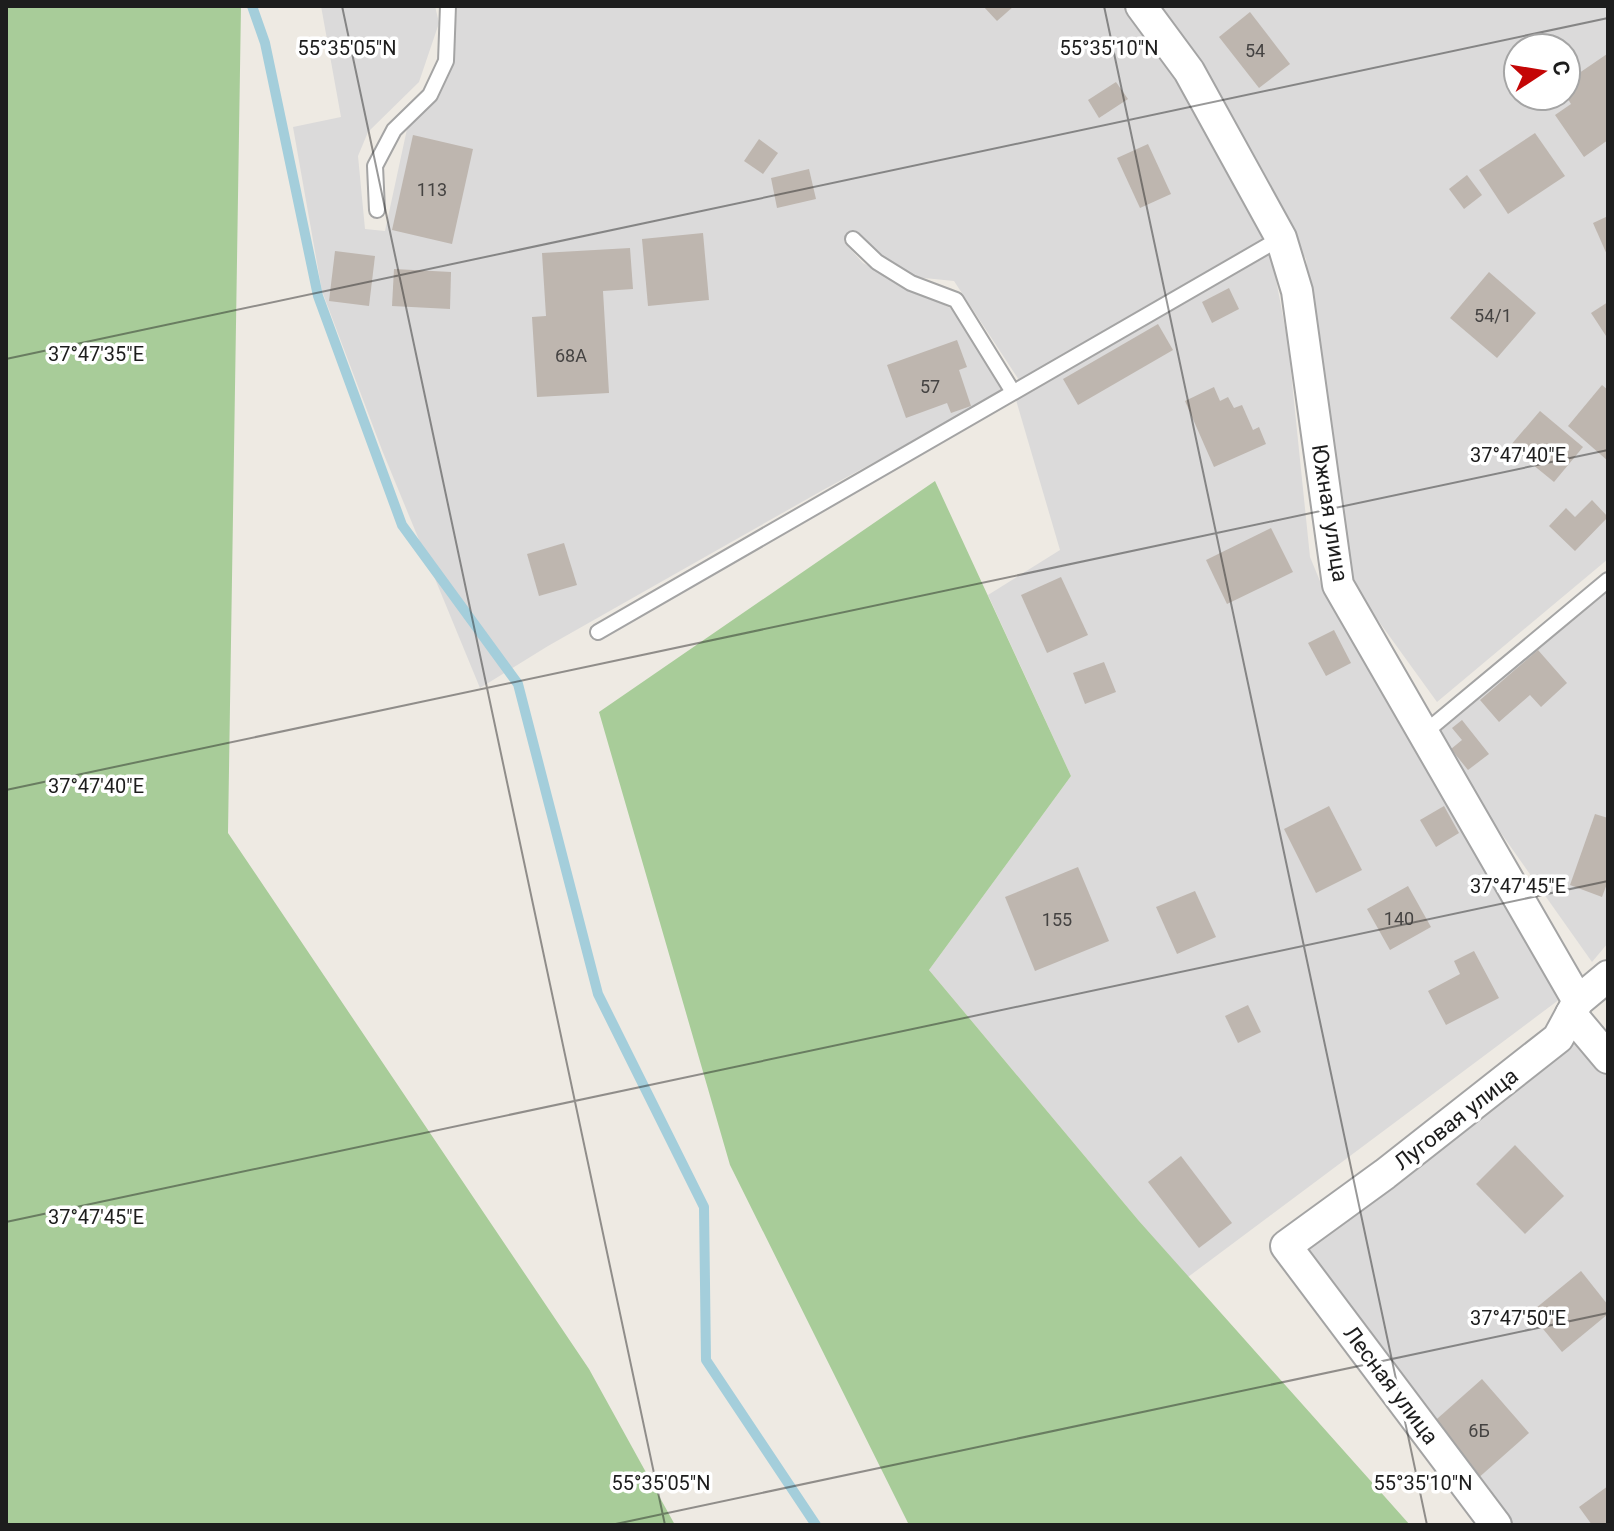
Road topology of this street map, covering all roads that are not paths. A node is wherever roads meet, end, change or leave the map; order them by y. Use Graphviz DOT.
graph roads {
  1 [pos="448,6"];
  2 [pos="1141,6"];
  3 [pos="377,210"];
  4 [pos="1281,238"];
  5 [pos="853,239"];
  6 [pos="1013,392"];
  7 [pos="1608,580"];
  8 [pos="598,632"];
  9 [pos="1423,734"];
  10 [pos="1608,976"];
  11 [pos="1575,1007"];
  12 [pos="1608,1058"];
  13 [pos="1286,1246"];
  14 [pos="1496,1525"];
  1 -- 3 [label="lane"];
  2 -- 4 [label="street, Южная улица"];
  4 -- 6 [label="lane"];
  4 -- 9 [label="street, Южная улица"];
  5 -- 6 [label="lane"];
  6 -- 8 [label="lane"];
  7 -- 9 [label="lane"];
  9 -- 11 [label="street, Южная улица"];
  10 -- 11 [label="street, Луговая улица"];
  11 -- 12 [label="street, Южная улица"];
  11 -- 13 [label="street, Луговая улица"];
  13 -- 14 [label="street, Лесная улица"];
}
